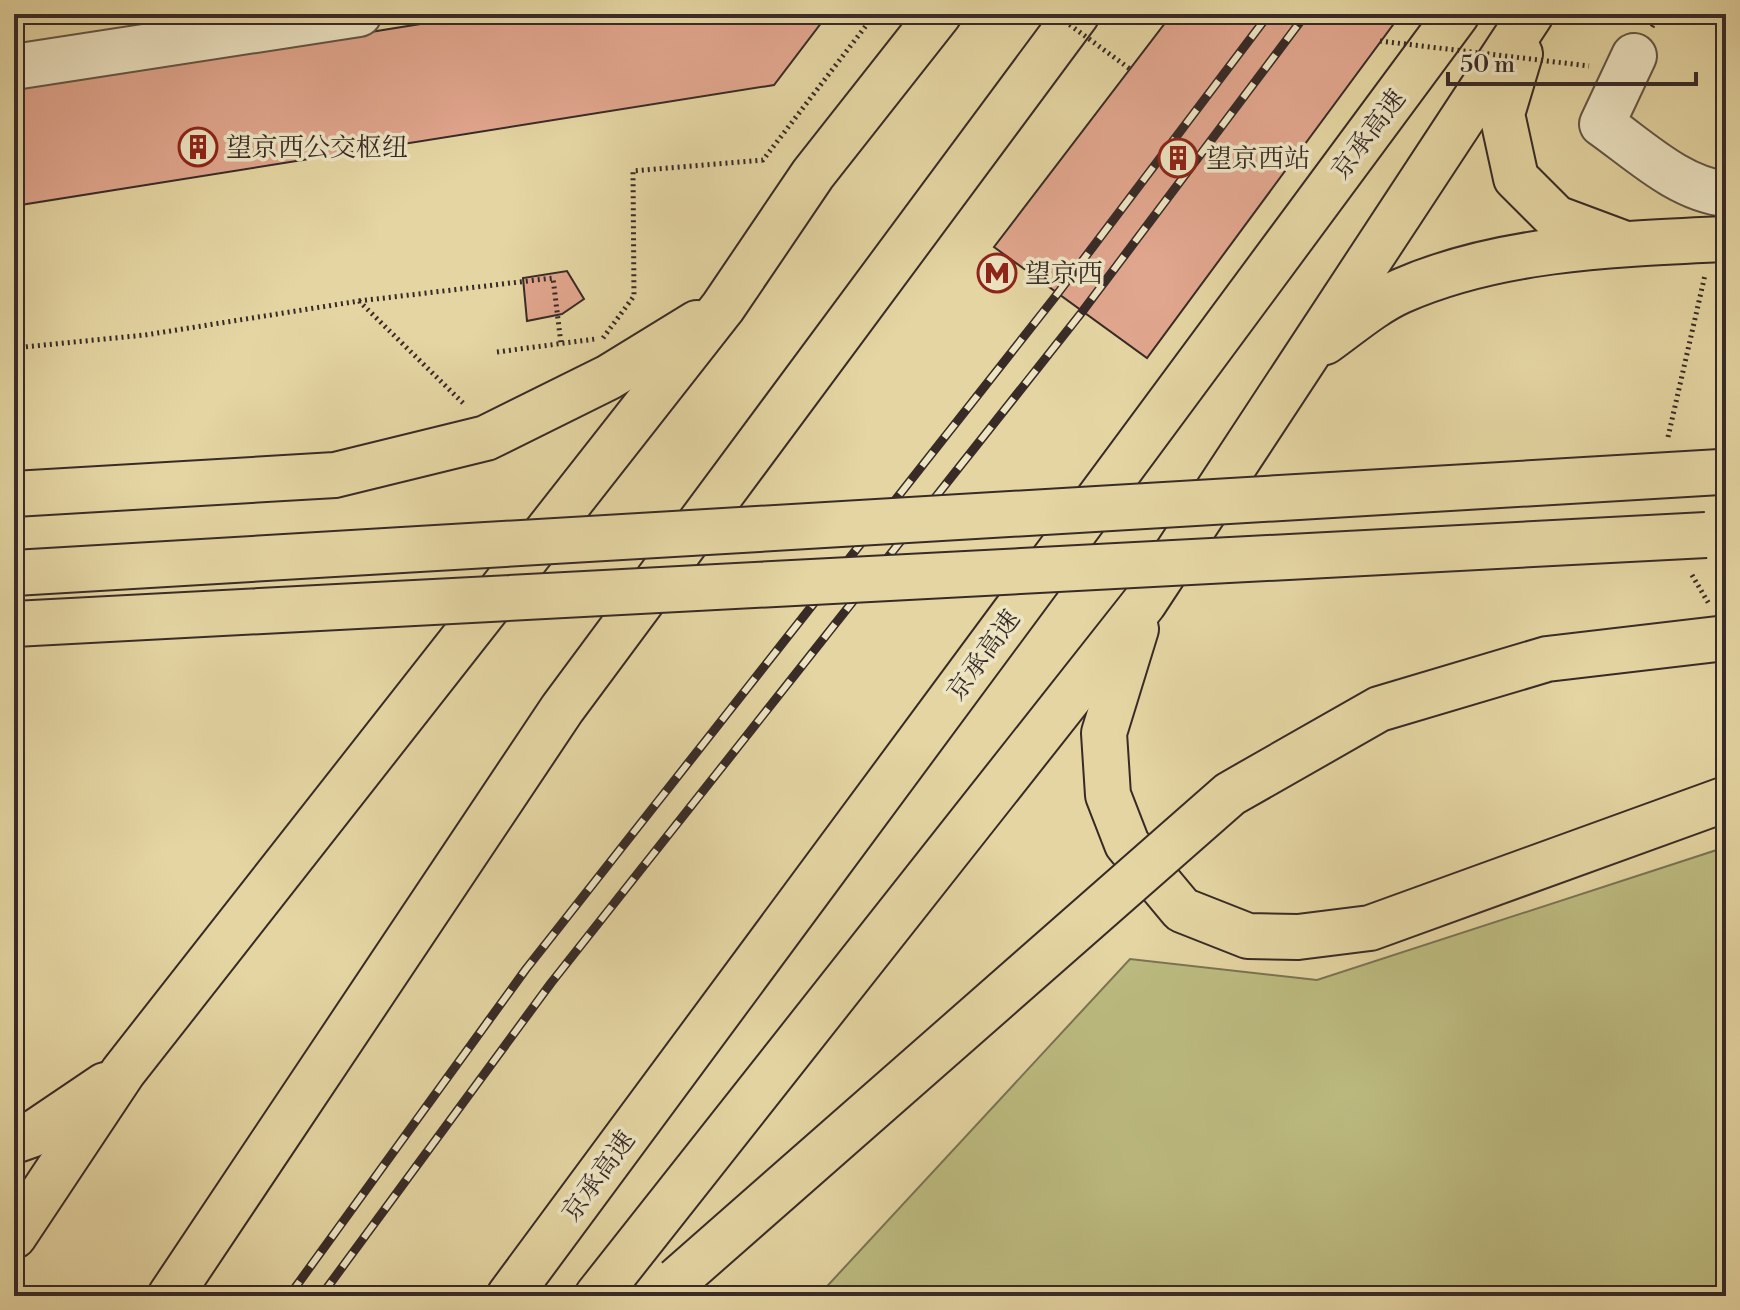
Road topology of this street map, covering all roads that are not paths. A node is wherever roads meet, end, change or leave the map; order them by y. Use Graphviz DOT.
graph roads {
  1 [pos="359,14"];
  2 [pos="939,14"];
  3 [pos="1077,14"];
  4 [pos="1457,14"];
  5 [pos="1531,14"];
  6 [pos="1634,56"];
  7 [pos="14,67"];
  8 [pos="1726,194"];
  9 [pos="1625,244"];
  10 [pos="1716,254"];
  11 [pos="723,307"];
  12 [pos="1309,352"];
  13 [pos="1720,472"];
  14 [pos="14,494"];
  15 [pos="1706,535"];
  16 [pos="14,573"];
  17 [pos="1144,603"];
  18 [pos="14,624"];
  19 [pos="1726,638"];
  20 [pos="1726,799"];
  21 [pos="123,1072"];
  22 [pos="14,1141"];
  23 [pos="14,1236"];
  24 [pos="668,1288"];
  25 [pos="170,1296"];
  26 [pos="509,1296"];
  27 [pos="597,1296"];
  1 -- 7 [label="street"];
  2 -- 11 [label="main road"];
  3 -- 25 [label="main road"];
  4 -- 26 [label="main road, 京承高速"];
  5 -- 9 [label="main road"];
  5 -- 12 [label="main road"];
  6 -- 8 [label="street"];
  9 -- 10 [label="main road"];
  9 -- 12 [label="main road"];
  11 -- 14 [label="main road"];
  11 -- 21 [label="main road"];
  12 -- 17 [label="main road"];
  13 -- 16 [label="main road, bridge"];
  15 -- 18 [label="main road, bridge"];
  17 -- 20 [label="main road"];
  17 -- 27 [label="main road"];
  19 -- 24 [label="main road, bridge"];
  21 -- 22 [label="main road"];
  21 -- 23 [label="main road"];
}
